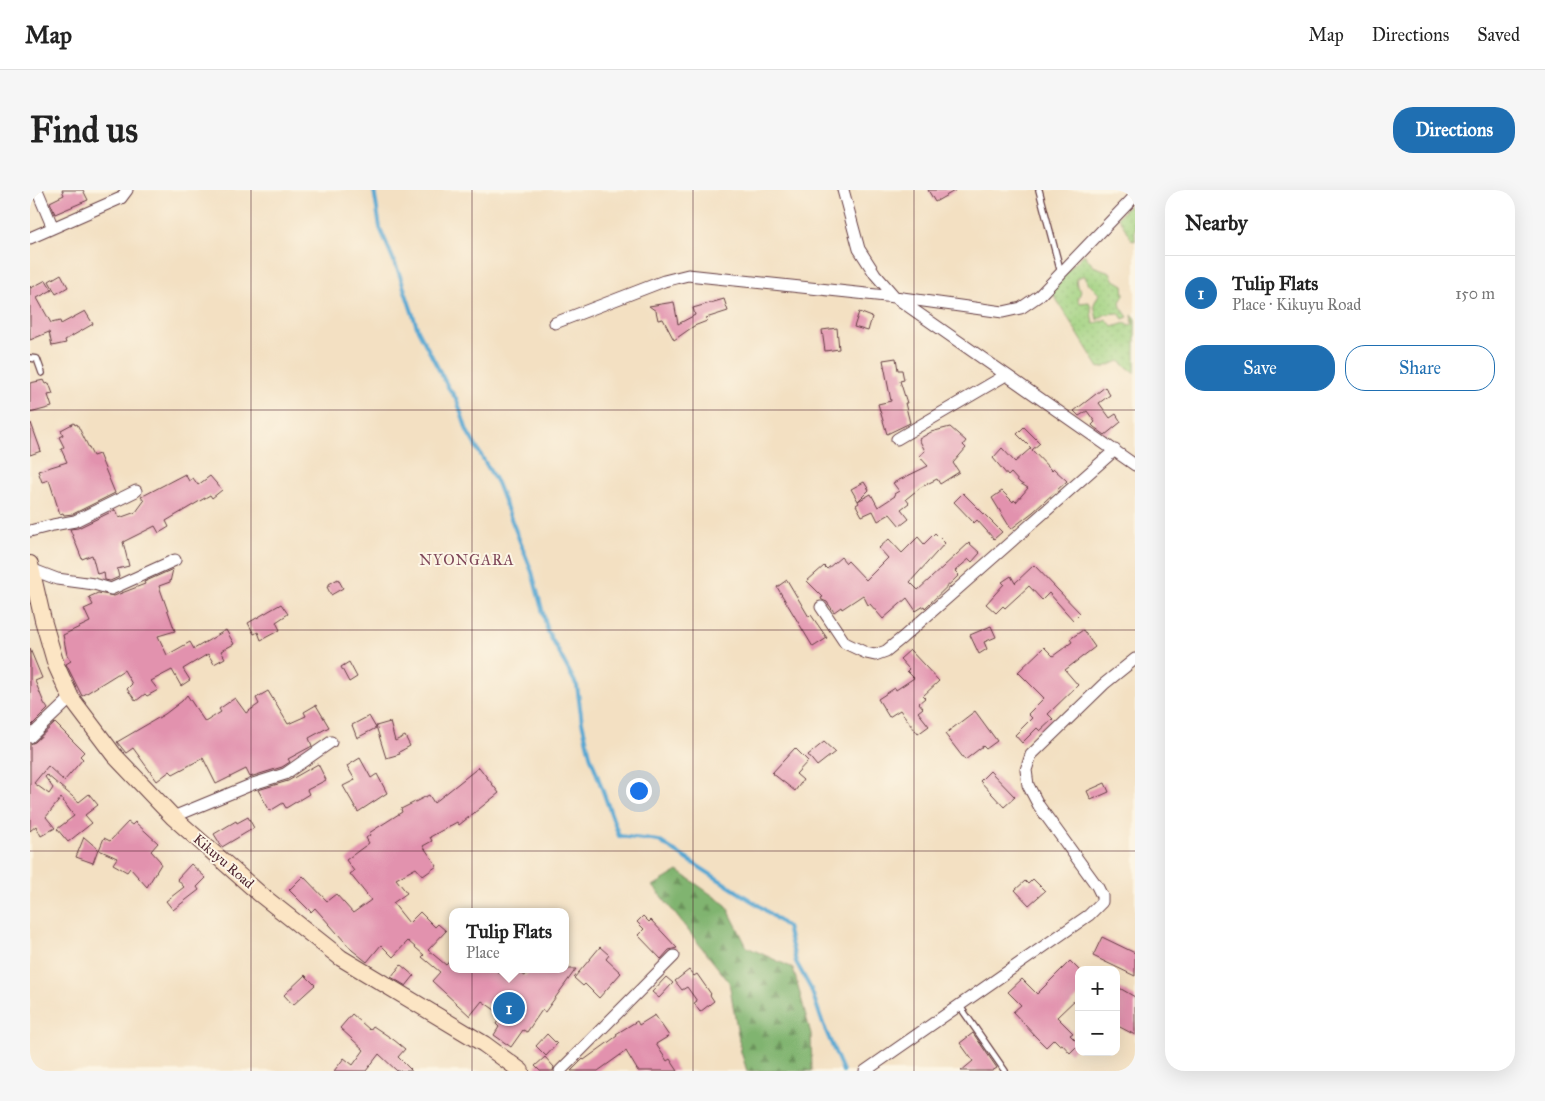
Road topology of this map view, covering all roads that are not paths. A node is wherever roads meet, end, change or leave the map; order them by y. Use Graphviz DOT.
graph roads {
  1 [pos="37,190"];
  2 [pos="127,190"];
  3 [pos="843,190"];
  4 [pos="1039,190"];
  5 [pos="1135,196"];
  6 [pos="53,228"];
  7 [pos="30,238"];
  8 [pos="1061,273"];
  9 [pos="895,297"];
  10 [pos="555,323"];
  11 [pos="30,358"];
  12 [pos="42,373"];
  13 [pos="1006,374"];
  14 [pos="897,439"];
  15 [pos="1115,450"];
  16 [pos="1135,465"];
  17 [pos="136,491"];
  18 [pos="30,531"];
  19 [pos="175,560"];
  20 [pos="31,567"];
  21 [pos="821,607"];
  22 [pos="1135,659"];
  23 [pos="71,698"];
  24 [pos="30,737"];
  25 [pos="330,742"];
  26 [pos="173,817"];
  27 [pos="674,956"];
  28 [pos="959,1005"];
  29 [pos="521,1071"];
  30 [pos="560,1071"];
  31 [pos="865,1071"];
  32 [pos="1005,1071"];
  1 -- 6 [label="street"];
  2 -- 6 [label="street"];
  3 -- 9 [label="street"];
  4 -- 8 [label="lane"];
  5 -- 8 [label="street"];
  6 -- 7 [label="street"];
  8 -- 9 [label="street"];
  9 -- 10 [label="street"];
  9 -- 13 [label="street"];
  11 -- 12 [label="lane"];
  13 -- 14 [label="street"];
  13 -- 15 [label="street"];
  15 -- 16 [label="street"];
  15 -- 21 [label="street"];
  17 -- 18 [label="street"];
  19 -- 20 [label="street"];
  20 -- 23 [label="main road, Kikuyu Road"];
  22 -- 28 [label="street"];
  23 -- 24 [label="street"];
  23 -- 26 [label="main road, Kikuyu Road"];
  25 -- 26 [label="street"];
  26 -- 29 [label="main road, Kikuyu Road"];
  27 -- 30 [label="street"];
  28 -- 31 [label="street"];
  28 -- 32 [label="lane"];
}
